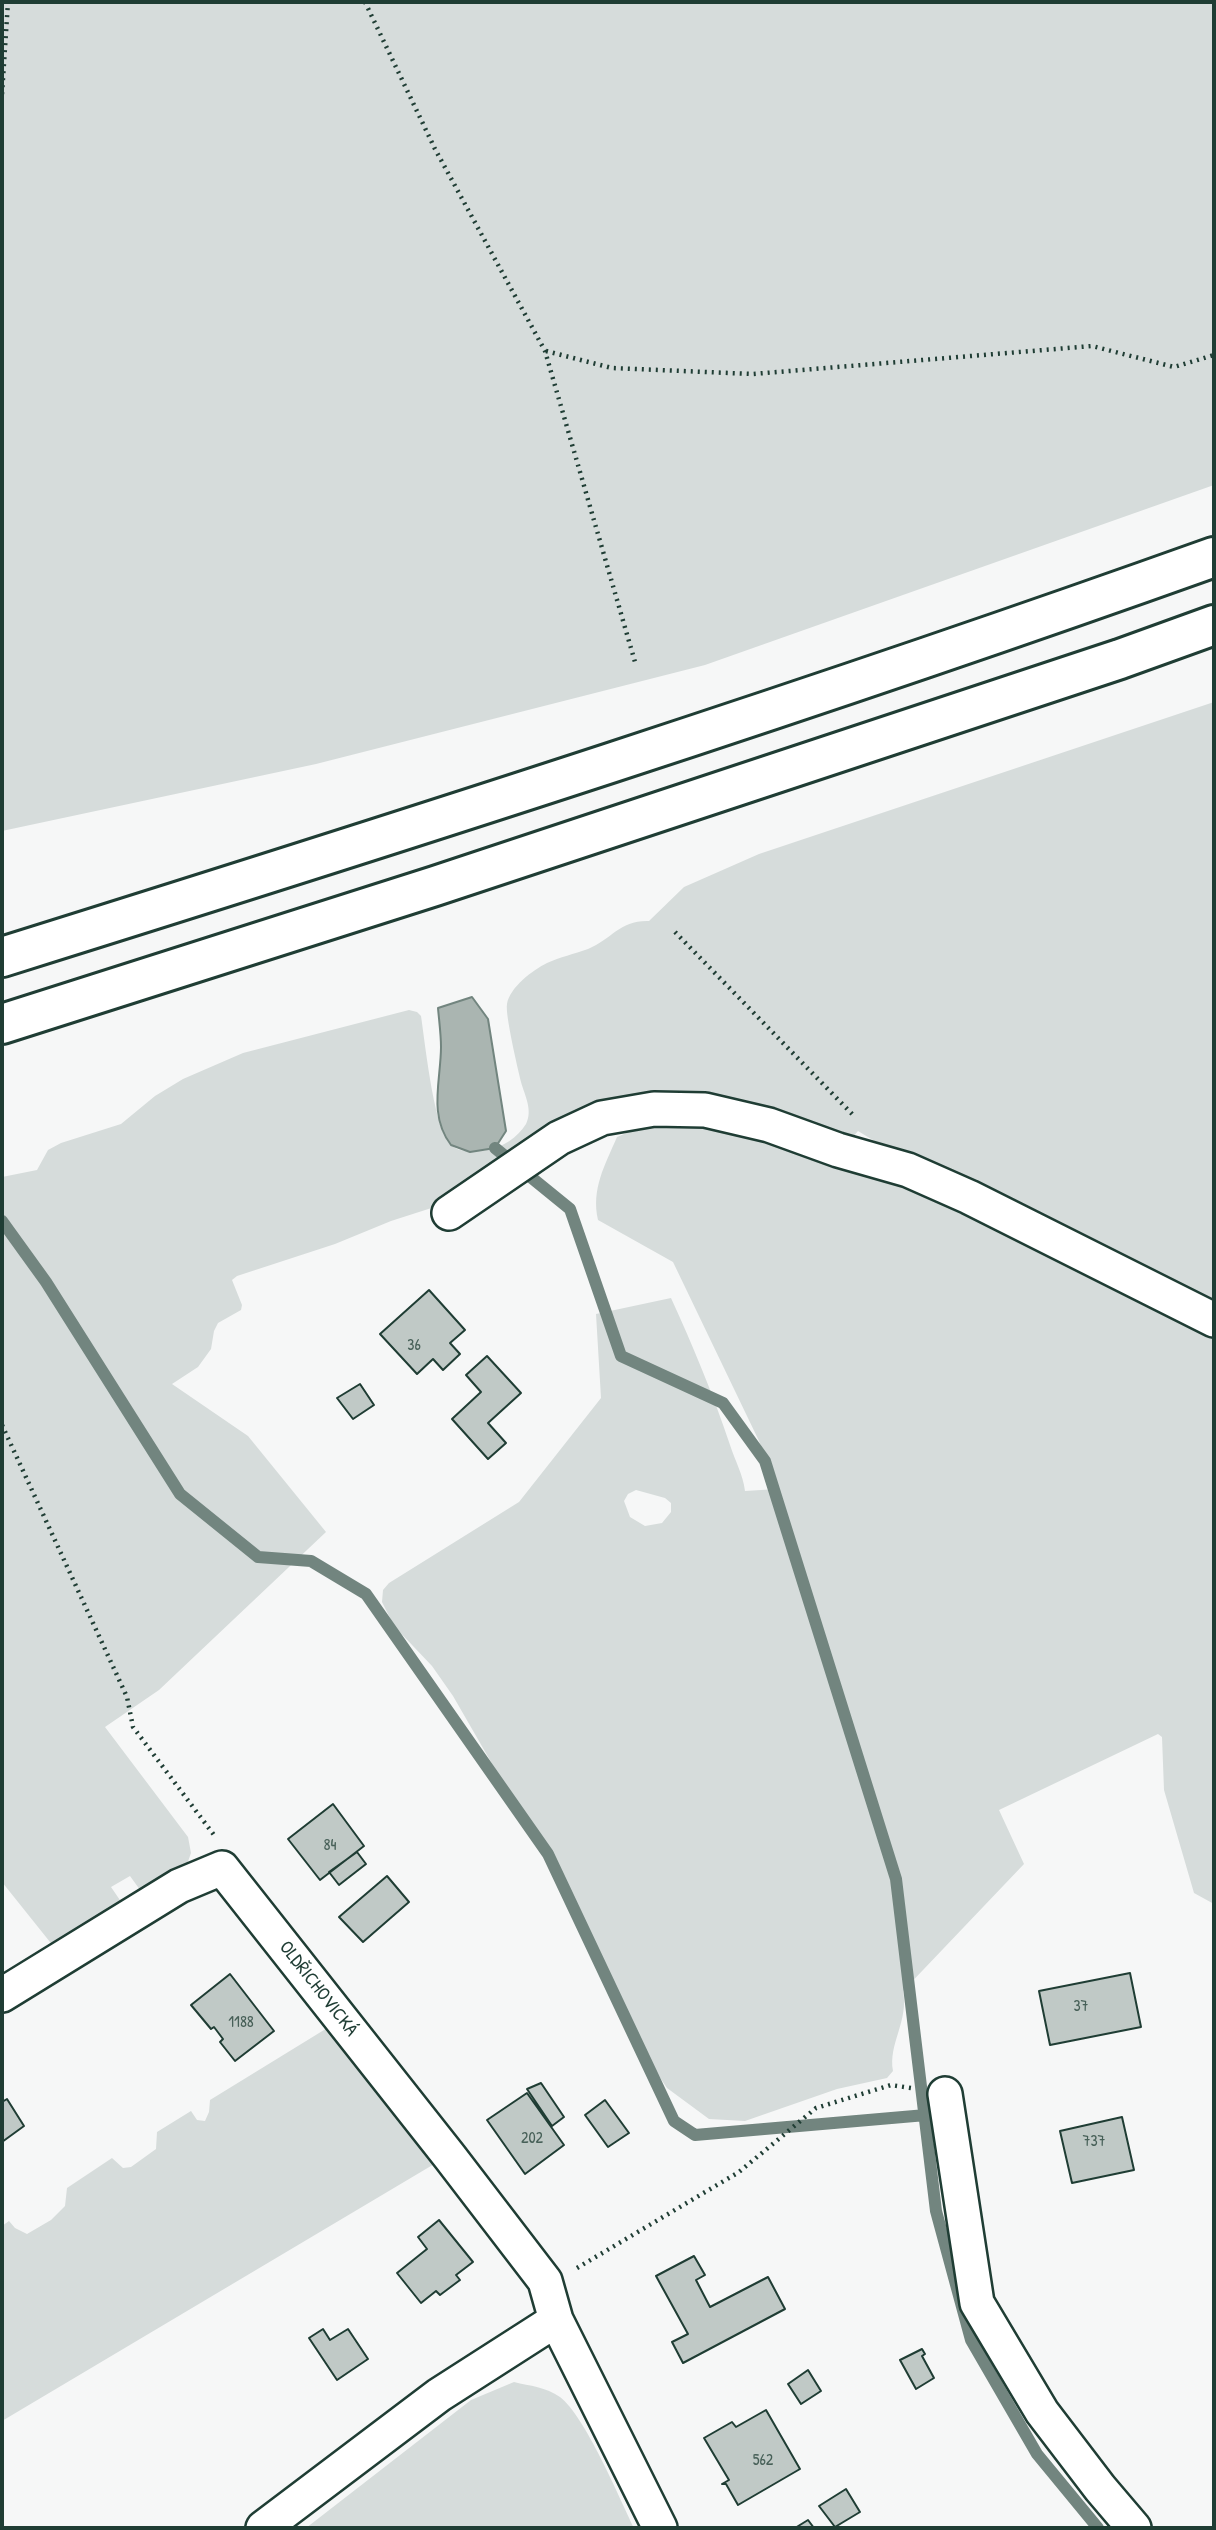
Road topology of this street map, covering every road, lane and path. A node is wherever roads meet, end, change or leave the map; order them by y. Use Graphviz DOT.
graph roads {
  1 [pos="8,2"];
  2 [pos="365,2"];
  3 [pos="2,94"];
  4 [pos="545,351"];
  5 [pos="1214,355"];
  6 [pos="1214,557"];
  7 [pos="1214,625"];
  8 [pos="635,662"];
  9 [pos="675,932"];
  10 [pos="2,957"];
  11 [pos="2,1024"];
  12 [pos="859,1121"];
  13 [pos="449,1213"];
  14 [pos="1214,1320"];
  15 [pos="2,1425"];
  16 [pos="222,1868"];
  17 [pos="2,1995"];
  18 [pos="945,2094"];
  19 [pos="545,2281"];
  20 [pos="556,2320"];
  21 [pos="263,2528"];
  22 [pos="660,2528"];
  23 [pos="1134,2528"];
  1 -- 3 [label="path"];
  2 -- 4 [label="path"];
  4 -- 5 [label="path"];
  4 -- 8 [label="path"];
  6 -- 10 [label="highway"];
  7 -- 11 [label="highway"];
  9 -- 12 [label="path"];
  13 -- 14 [label="street"];
  15 -- 16 [label="path"];
  16 -- 17 [label="street"];
  16 -- 19 [label="street, OLDŘICHOVICKÁ"];
  18 -- 19 [label="path"];
  18 -- 23 [label="street"];
  19 -- 20 [label="street, OLDŘICHOVICKÁ"];
  20 -- 21 [label="street"];
  20 -- 22 [label="street, OLDŘICHOVICKÁ"];
}
